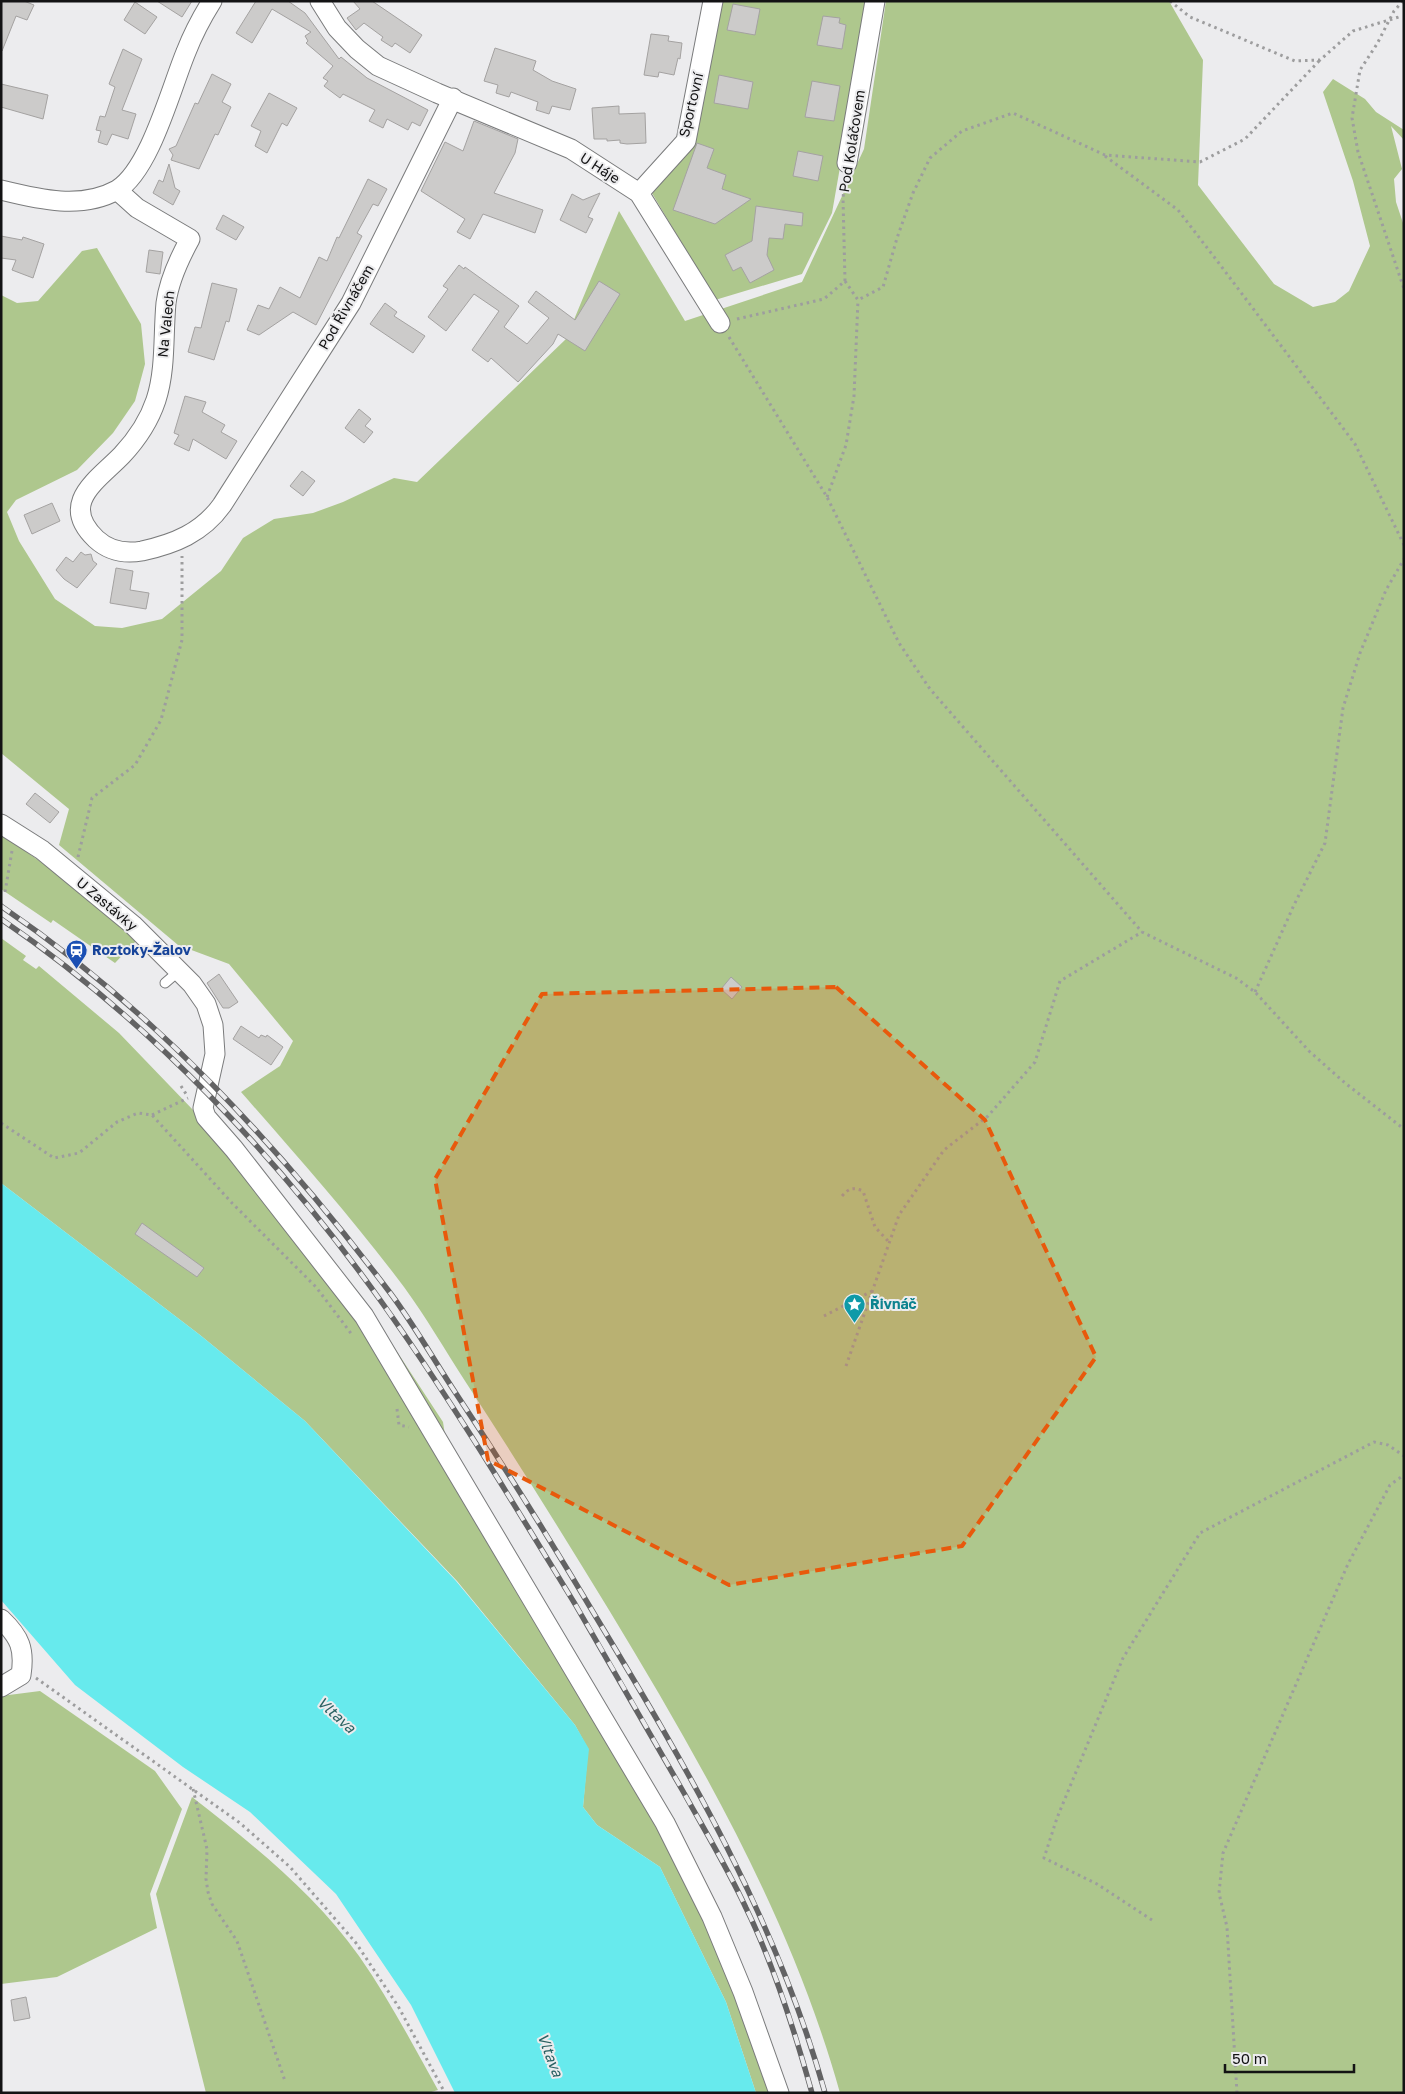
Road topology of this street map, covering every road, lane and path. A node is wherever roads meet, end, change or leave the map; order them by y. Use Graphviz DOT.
graph roads {
  1 [pos="212,1"];
  2 [pos="320,1"];
  3 [pos="712,1"];
  4 [pos="875,1"];
  5 [pos="1170,1"];
  6 [pos="1403,1"];
  7 [pos="1402,16"];
  8 [pos="1390,19"];
  9 [pos="1320,60"];
  10 [pos="453,98"];
  11 [pos="1105,155"];
  12 [pos="847,163"];
  13 [pos="1,190"];
  14 [pos="117,190"];
  15 [pos="639,193"];
  16 [pos="845,281"];
  17 [pos="1404,289"];
  18 [pos="858,300"];
  19 [pos="720,323"];
  20 [pos="827,497"];
  21 [pos="222,505"];
  22 [pos="182,539"];
  23 [pos="1404,545"];
  24 [pos="1404,560"];
  25 [pos="8,829"];
  26 [pos="73,875"];
  27 [pos="5,892"];
  28 [pos="1142,932"];
  29 [pos="1256,992"];
  30 [pos="188,1097"];
  31 [pos="152,1116"];
  32 [pos="1,1123"];
  33 [pos="1404,1129"];
  34 [pos="842,1196"];
  35 [pos="889,1243"];
  36 [pos="872,1291"];
  37 [pos="824,1316"];
  38 [pos="356,1340"];
  39 [pos="846,1366"];
  40 [pos="397,1406"];
  41 [pos="425,1416"];
  42 [pos="1404,1456"];
  43 [pos="1404,1475"];
  44 [pos="1,1619"];
  45 [pos="22,1668"];
  46 [pos="1,1687"];
  47 [pos="193,1789"];
  48 [pos="1152,1920"];
  49 [pos="285,2081"];
  50 [pos="445,2093"];
  51 [pos="779,2093"];
  52 [pos="1237,2093"];
  1 -- 14 [label="street"];
  2 -- 10 [label="street, U Háje"];
  3 -- 15 [label="street, Sportovní"];
  4 -- 12 [label="street, Pod Koláčovem"];
  5 -- 9 [label="path"];
  6 -- 8 [label="path"];
  7 -- 8 [label="path"];
  8 -- 9 [label="path"];
  8 -- 17 [label="path"];
  9 -- 11 [label="path"];
  10 -- 15 [label="street, U Háje"];
  10 -- 21 [label="street, Pod Řivnáčem"];
  11 -- 18 [label="path"];
  11 -- 23 [label="path"];
  12 -- 16 [label="path, Pod Koláčovem"];
  13 -- 14 [label="street"];
  14 -- 22 [label="street, Na Valech"];
  15 -- 19 [label="street, U Háje"];
  16 -- 18 [label="path"];
  16 -- 19 [label="path"];
  18 -- 20 [label="path"];
  19 -- 20 [label="path"];
  20 -- 28 [label="path"];
  21 -- 22 [label="street, Na Valech"];
  22 -- 26 [label="path"];
  24 -- 29 [label="path"];
  25 -- 26 [label="street, U Zastávky"];
  25 -- 27 [label="path"];
  26 -- 41 [label="street, U Zastávky"];
  28 -- 29 [label="path"];
  28 -- 35 [label="path"];
  29 -- 33 [label="path"];
  30 -- 31 [label="path"];
  31 -- 32 [label="path"];
  31 -- 38 [label="path"];
  34 -- 35 [label="path"];
  35 -- 36 [label="path"];
  36 -- 37 [label="path"];
  36 -- 39 [label="path"];
  40 -- 41 [label="path"];
  41 -- 51 [label="street, U Zastávky"];
  42 -- 48 [label="path"];
  43 -- 52 [label="path"];
  44 -- 45 [label="street"];
  45 -- 46 [label="street"];
  45 -- 47 [label="path"];
  47 -- 49 [label="path"];
  47 -- 50 [label="path"];
}
